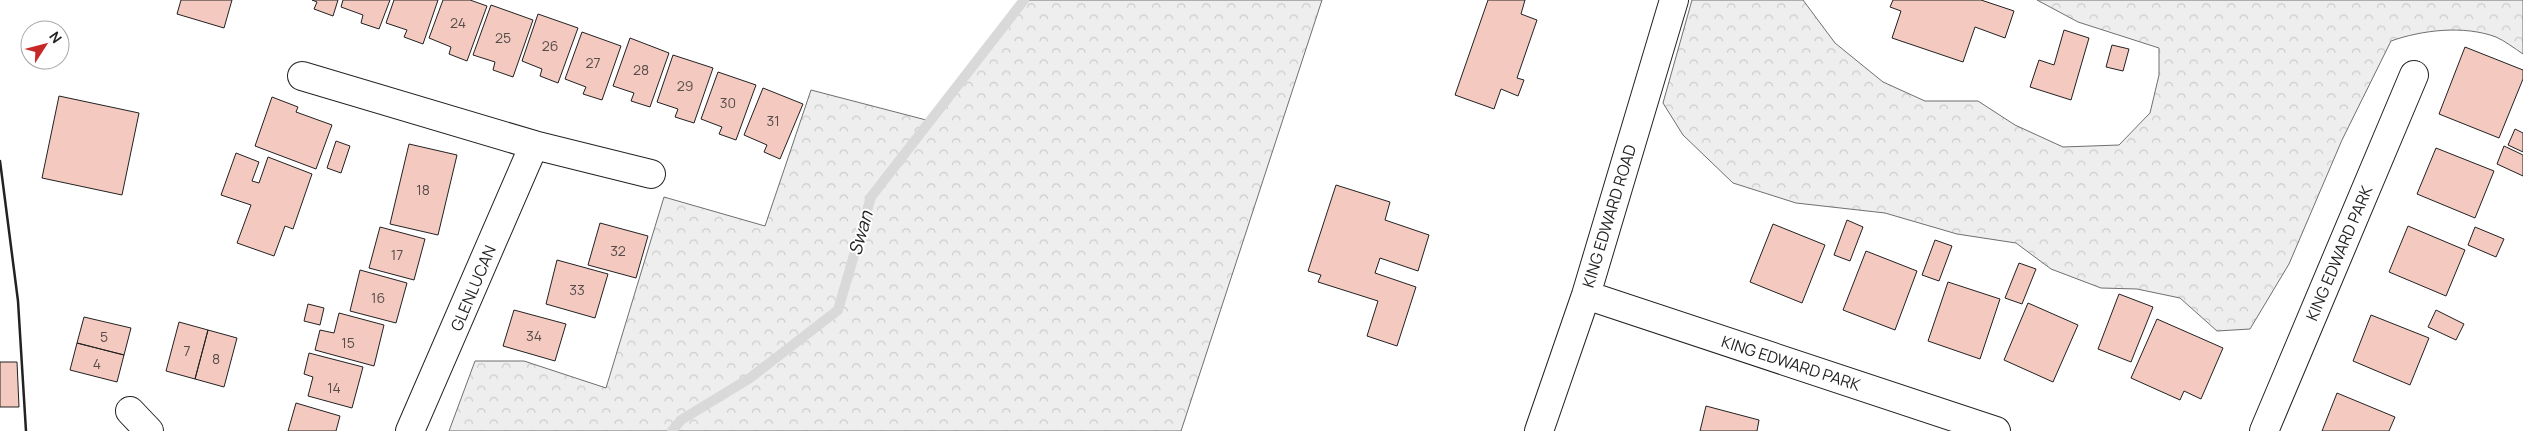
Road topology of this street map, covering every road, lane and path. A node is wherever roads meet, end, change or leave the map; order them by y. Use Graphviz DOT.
graph roads {
  1 [pos="1674,0"];
  2 [pos="2414,75"];
  3 [pos="302,76"];
  4 [pos="534,146"];
  5 [pos="651,174"];
  6 [pos="1586,295"];
  7 [pos="130,411"];
  8 [pos="149,431"];
  9 [pos="410,431"];
  10 [pos="1539,431"];
  11 [pos="1996,431"];
  12 [pos="2264,431"];
  1 -- 6 [label="street, KING EDWARD ROAD"];
  2 -- 12 [label="street, KING EDWARD PARK"];
  3 -- 4 [label="street"];
  4 -- 5 [label="street"];
  4 -- 9 [label="street, GLENLUCAN"];
  6 -- 10 [label="street, KING EDWARD ROAD"];
  6 -- 11 [label="street, KING EDWARD PARK"];
  7 -- 8 [label="street"];
}
